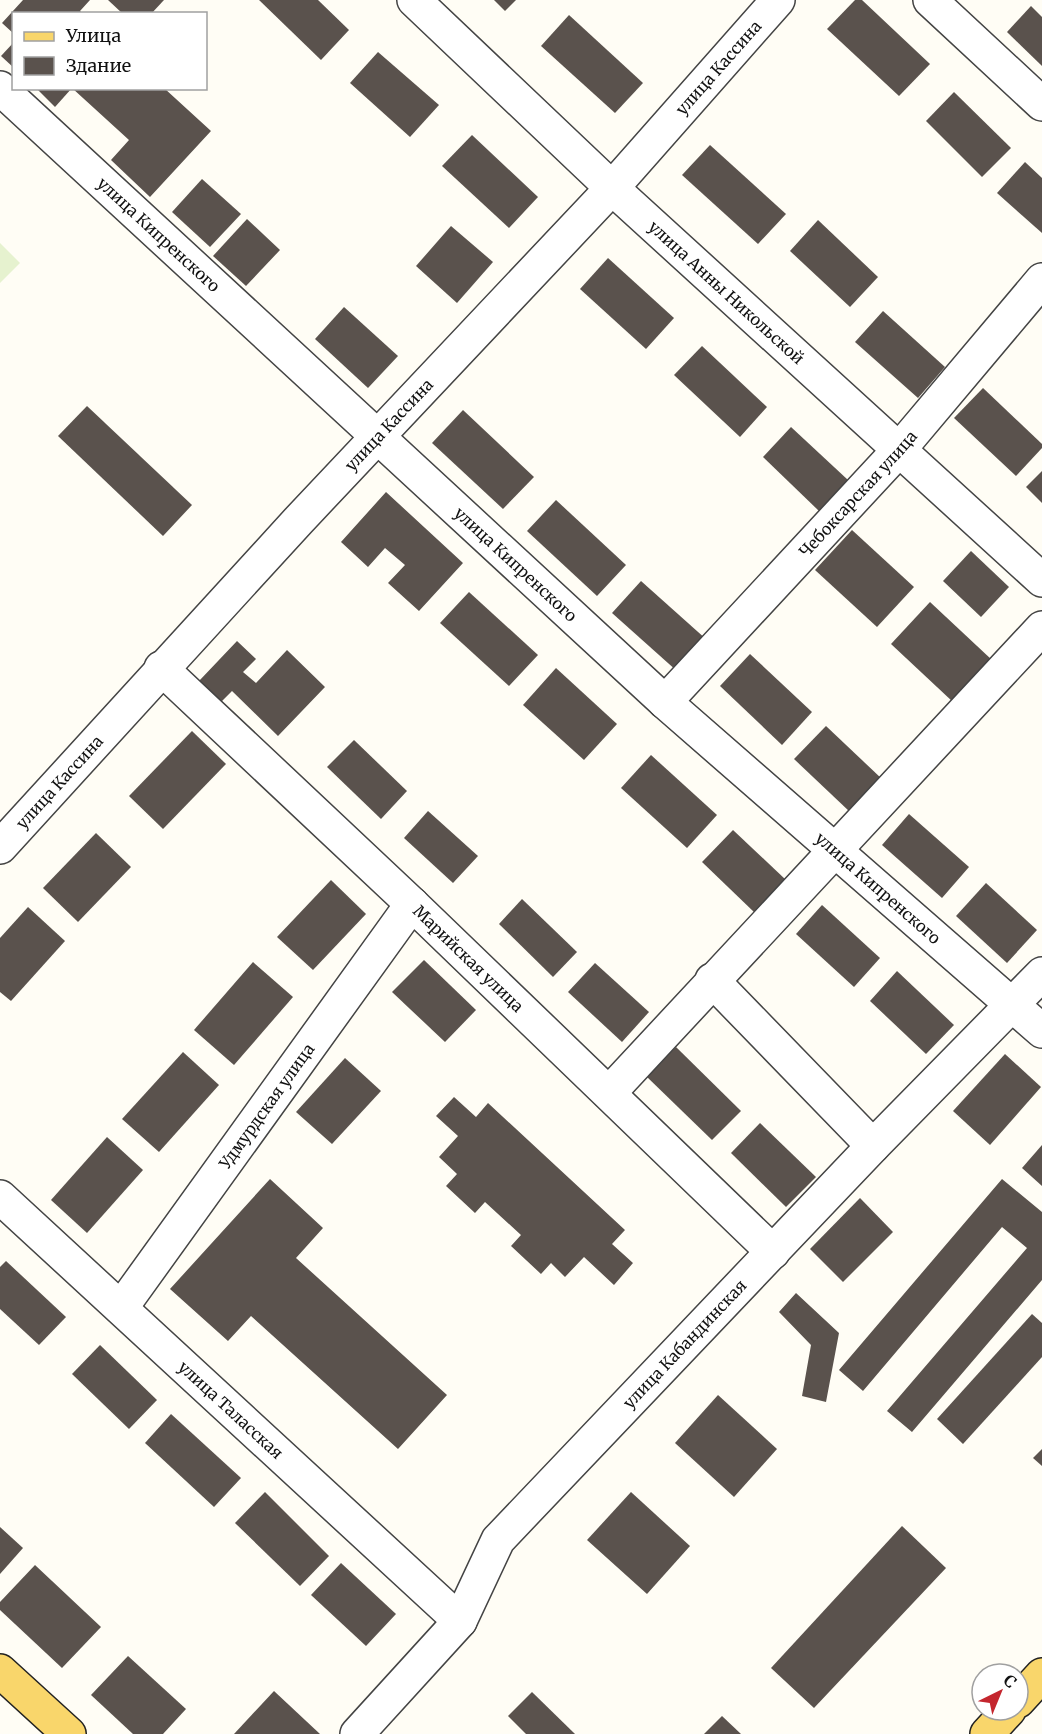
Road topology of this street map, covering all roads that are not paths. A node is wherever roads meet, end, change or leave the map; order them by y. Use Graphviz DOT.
graph roads {
  1 [pos="414,0"];
  2 [pos="778,0"];
  3 [pos="930,0"];
  4 [pos="0,87"];
  5 [pos="1042,104"];
  6 [pos="612,188"];
  7 [pos="1042,280"];
  8 [pos="376,437"];
  9 [pos="898,451"];
  10 [pos="1042,580"];
  11 [pos="1042,628"];
  12 [pos="161,668"];
  13 [pos="665,702"];
  14 [pos="0,847"];
  15 [pos="834,848"];
  16 [pos="412,904"];
  17 [pos="1042,974"];
  18 [pos="712,980"];
  19 [pos="1012,1005"];
  20 [pos="1042,1031"];
  21 [pos="609,1093"];
  22 [pos="873,1146"];
  23 [pos="0,1197"];
  24 [pos="773,1251"];
  25 [pos="121,1308"];
  26 [pos="460,1621"];
  27 [pos="0,1671"];
  28 [pos="1042,1675"];
  29 [pos="1030,1688"];
  30 [pos="998,1722"];
  31 [pos="69,1734"];
  32 [pos="357,1734"];
  33 [pos="987,1734"];
  1 -- 6 [label="street, улица Анны Никольской"];
  2 -- 6 [label="street, улица Кассина"];
  3 -- 5 [label="street"];
  4 -- 8 [label="street, улица Кипренского"];
  6 -- 8 [label="street, улица Кассина"];
  6 -- 9 [label="street, улица Анны Никольской"];
  7 -- 9 [label="street, Чебоксарская улица"];
  8 -- 12 [label="street, улица Кассина"];
  8 -- 13 [label="street, улица Кипренского"];
  9 -- 10 [label="street, улица Анны Никольской"];
  9 -- 13 [label="street, Чебоксарская улица"];
  11 -- 15 [label="street"];
  12 -- 14 [label="street, улица Кассина"];
  12 -- 16 [label="street, Марийская улица"];
  13 -- 15 [label="street, улица Кипренского"];
  15 -- 18 [label="street"];
  15 -- 19 [label="street, улица Кипренского"];
  16 -- 21 [label="street, Марийская улица"];
  16 -- 25 [label="street, Удмурдская улица"];
  17 -- 19 [label="street, улица Кабандинская"];
  18 -- 21 [label="street"];
  18 -- 22 [label="street"];
  19 -- 20 [label="street, улица Кипренского"];
  19 -- 22 [label="street, улица Кабандинская"];
  21 -- 24 [label="street, Марийская улица"];
  22 -- 24 [label="street, улица Кабандинская"];
  23 -- 25 [label="street, улица Таласская"];
  24 -- 26 [label="street, улица Кабандинская"];
  25 -- 26 [label="street, улица Таласская"];
  26 -- 32 [label="street, улица Кабандинская"];
  27 -- 31 [label="main road"];
  28 -- 29 [label="main road"];
  30 -- 33 [label="main road"];
}
